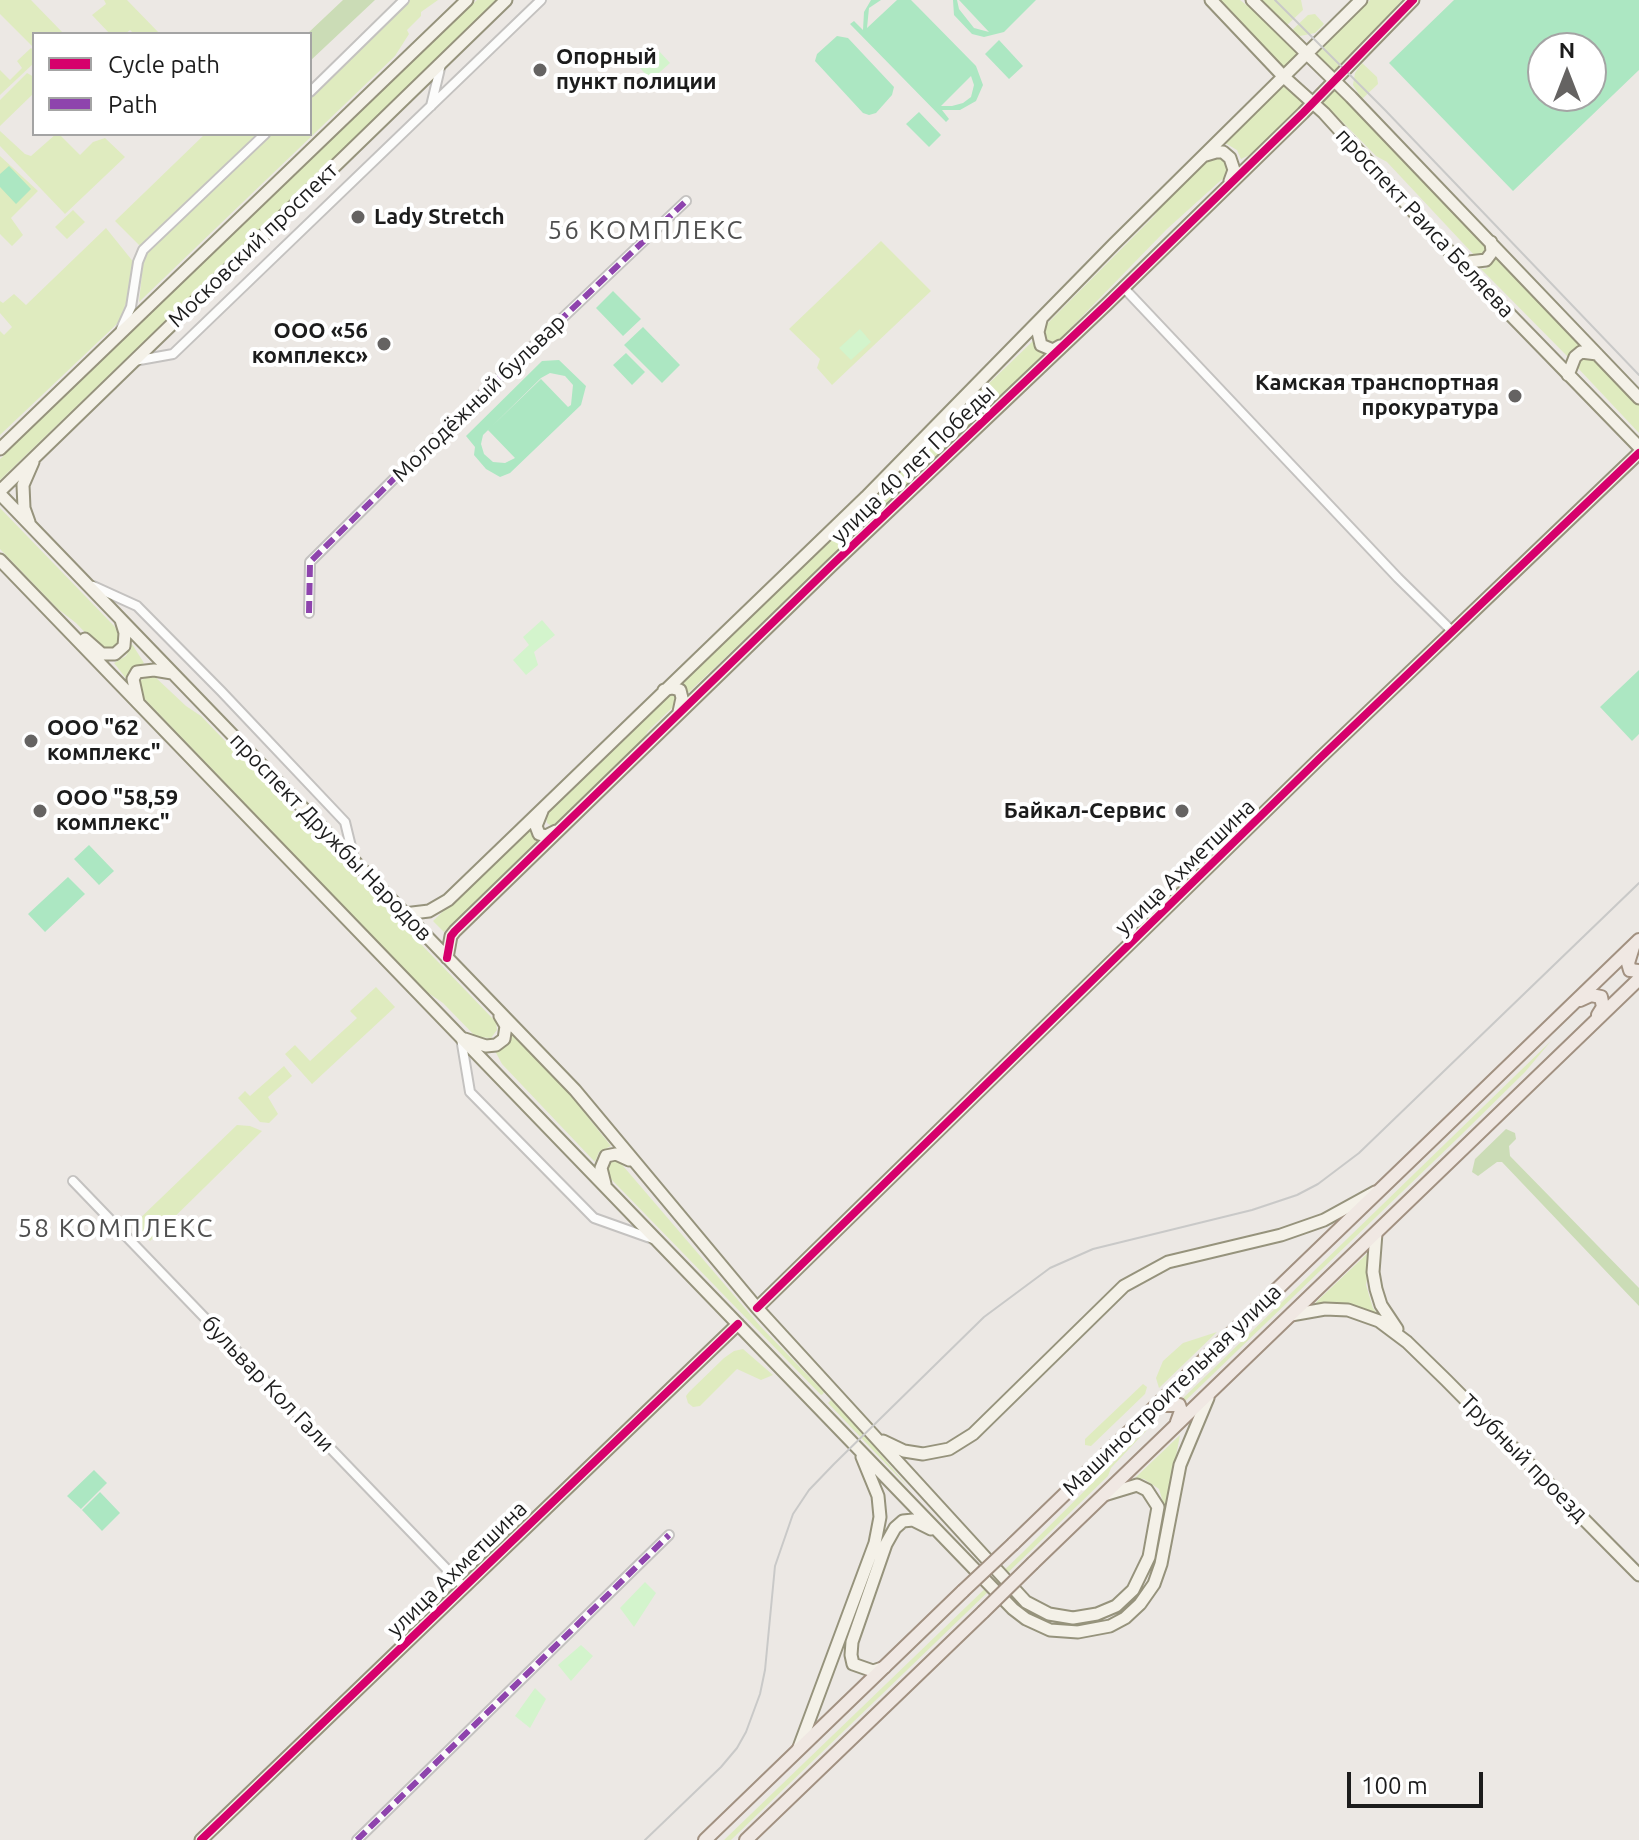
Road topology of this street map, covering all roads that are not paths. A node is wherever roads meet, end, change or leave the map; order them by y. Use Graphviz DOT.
graph roads {
  1 [pos="404,0"];
  2 [pos="467,0"];
  3 [pos="506,0"];
  4 [pos="541,0"];
  5 [pos="1211,0"];
  6 [pos="1252,0"];
  7 [pos="1361,0"];
  8 [pos="1413,0"];
  9 [pos="1306,54"];
  10 [pos="442,62"];
  11 [pos="1284,77"];
  12 [pos="1333,81"];
  13 [pos="312,90"];
  14 [pos="1312,102"];
  15 [pos="431,106"];
  16 [pos="263,136"];
  17 [pos="1204,156"];
  18 [pos="1230,181"];
  19 [pos="686,201"];
  20 [pos="1491,242"];
  21 [pos="1460,263"];
  22 [pos="1123,287"];
  23 [pos="1042,320"];
  24 [pos="117,335"];
  25 [pos="1065,341"];
  26 [pos="1598,354"];
  27 [pos="134,361"];
  28 [pos="1568,375"];
  29 [pos="1639,398"];
  30 [pos="15,434"];
  31 [pos="0,441"];
  32 [pos="0,449"];
  33 [pos="1639,450"];
  34 [pos="37,455"];
  35 [pos="0,492"];
  36 [pos="31,526"];
  37 [pos="0,560"];
  38 [pos="85,583"];
  39 [pos="309,613"];
  40 [pos="55,618"];
  41 [pos="120,619"];
  42 [pos="1453,632"];
  43 [pos="173,673"];
  44 [pos="663,691"];
  45 [pos="139,704"];
  46 [pos="679,713"];
  47 [pos="543,807"];
  48 [pos="562,828"];
  49 [pos="354,860"];
  50 [pos="404,914"];
  51 [pos="1637,942"];
  52 [pos="447,958"];
  53 [pos="1639,971"];
  54 [pos="1639,979"];
  55 [pos="1572,1004"];
  56 [pos="497,1010"];
  57 [pos="1592,1025"];
  58 [pos="461,1037"];
  59 [pos="633,1162"];
  60 [pos="73,1181"];
  61 [pos="1382,1187"];
  62 [pos="606,1188"];
  63 [pos="1376,1233"];
  64 [pos="657,1240"];
  65 [pos="757,1308"];
  66 [pos="1291,1315"];
  67 [pos="738,1324"];
  68 [pos="1407,1342"];
  69 [pos="828,1384"];
  70 [pos="1212,1390"];
  71 [pos="810,1399"];
  72 [pos="1157,1405"];
  73 [pos="1176,1425"];
  74 [pos="849,1437"];
  75 [pos="878,1438"];
  76 [pos="1104,1495"];
  77 [pos="941,1534"];
  78 [pos="669,1535"];
  79 [pos="1639,1575"];
  80 [pos="464,1587"];
  81 [pos="885,1667"];
  82 [pos="797,1752"];
  83 [pos="201,1840"];
  84 [pos="357,1840"];
  85 [pos="705,1840"];
  86 [pos="746,1840"];
  1 -- 13 [label="street"];
  2 -- 24 [label="street, Московский проспект"];
  3 -- 10 [label="street, Московский проспект"];
  4 -- 15 [label="street"];
  5 -- 11 [label="street, проспект Раиса Беляева"];
  6 -- 9 [label="street, проспект Раиса Беляева"];
  7 -- 9 [label="street, улица 40 лет Победы"];
  8 -- 12 [label="street, улица 40 лет Победы"];
  9 -- 11 [label="street, улица 40 лет Победы"];
  9 -- 12 [label="street, проспект Раиса Беляева"];
  10 -- 15 [label="street"];
  10 -- 27 [label="street, Московский проспект"];
  11 -- 14 [label="street, проспект Раиса Беляева"];
  11 -- 17 [label="street, улица 40 лет Победы"];
  12 -- 14 [label="street, улица 40 лет Победы"];
  12 -- 20 [label="street, проспект Раиса Беляева"];
  14 -- 18 [label="street, улица 40 лет Победы"];
  14 -- 21 [label="street, проспект Раиса Беляева"];
  15 -- 27 [label="street"];
  16 -- 24 [label="street"];
  17 -- 18 [label="street"];
  17 -- 23 [label="street, улица 40 лет Победы"];
  18 -- 22 [label="street, улица 40 лет Победы"];
  19 -- 39 [label="street, Молодёжный бульвар"];
  20 -- 21 [label="street"];
  20 -- 26 [label="street, проспект Раиса Беляева"];
  21 -- 28 [label="street, проспект Раиса Беляева"];
  22 -- 25 [label="street, улица 40 лет Победы"];
  22 -- 42 [label="street"];
  23 -- 25 [label="street"];
  23 -- 44 [label="street, улица 40 лет Победы"];
  24 -- 30 [label="street, Московский проспект"];
  25 -- 46 [label="street, улица 40 лет Победы"];
  26 -- 28 [label="street"];
  26 -- 29 [label="street, проспект Раиса Беляева"];
  27 -- 34 [label="street, Московский проспект"];
  28 -- 33 [label="street, проспект Раиса Беляева"];
  30 -- 31 [label="street"];
  30 -- 32 [label="street, Московский проспект"];
  33 -- 42 [label="street, улица Ахметшина"];
  34 -- 35 [label="street, Московский проспект"];
  34 -- 36 [label="street"];
  35 -- 36 [label="street, проспект Дружбы Народов"];
  36 -- 38 [label="street, проспект Дружбы Народов"];
  37 -- 40 [label="street, проспект Дружбы Народов"];
  38 -- 41 [label="street, проспект Дружбы Народов"];
  38 -- 49 [label="street"];
  40 -- 41 [label="street"];
  40 -- 45 [label="street, проспект Дружбы Народов"];
  41 -- 43 [label="street, проспект Дружбы Народов"];
  42 -- 65 [label="street, улица Ахметшина"];
  43 -- 45 [label="street"];
  43 -- 49 [label="street, проспект Дружбы Народов"];
  44 -- 46 [label="street"];
  44 -- 47 [label="street, улица 40 лет Победы"];
  45 -- 58 [label="street, проспект Дружбы Народов"];
  46 -- 48 [label="street, улица 40 лет Победы"];
  47 -- 48 [label="street"];
  47 -- 50 [label="street, улица 40 лет Победы"];
  48 -- 52 [label="street, улица 40 лет Победы"];
  49 -- 50 [label="street, проспект Дружбы Народов"];
  50 -- 52 [label="street, проспект Дружбы Народов"];
  51 -- 53 [label="main road"];
  51 -- 55 [label="main road, Машиностроительная улица"];
  52 -- 56 [label="street, проспект Дружбы Народов"];
  54 -- 57 [label="main road, Машиностроительная улица"];
  55 -- 57 [label="main road"];
  55 -- 61 [label="main road, Машиностроительная улица"];
  56 -- 58 [label="street"];
  56 -- 59 [label="street, проспект Дружбы Народов"];
  57 -- 63 [label="main road, Машиностроительная улица"];
  58 -- 62 [label="street, проспект Дружбы Народов"];
  58 -- 64 [label="street"];
  59 -- 62 [label="street"];
  59 -- 65 [label="street, проспект Дружбы Народов"];
  60 -- 80 [label="street, бульвар Кол Гали"];
  61 -- 72 [label="main road, Машиностроительная улица"];
  61 -- 75 [label="street"];
  62 -- 64 [label="street, проспект Дружбы Народов"];
  63 -- 66 [label="main road, Машиностроительная улица"];
  63 -- 68 [label="street"];
  64 -- 67 [label="street, проспект Дружбы Народов"];
  65 -- 69 [label="street, проспект Дружбы Народов"];
  66 -- 68 [label="street"];
  66 -- 70 [label="main road, Машиностроительная улица"];
  67 -- 71 [label="street, проспект Дружбы Народов"];
  67 -- 80 [label="street, улица Ахметшина"];
  68 -- 79 [label="street, Трубный проезд"];
  69 -- 71 [label="street"];
  69 -- 75 [label="street, проспект Дружбы Народов"];
  70 -- 73 [label="main road, Машиностроительная улица"];
  70 -- 77 [label="street"];
  71 -- 74 [label="street, проспект Дружбы Народов"];
  72 -- 73 [label="main road"];
  72 -- 81 [label="main road, Машиностроительная улица, bridge"];
  73 -- 76 [label="main road, Машиностроительная улица"];
  74 -- 77 [label="street"];
  74 -- 82 [label="street"];
  75 -- 76 [label="street, проспект Дружбы Народов"];
  76 -- 86 [label="main road, Машиностроительная улица, bridge"];
  77 -- 81 [label="street"];
  78 -- 84 [label="street"];
  80 -- 83 [label="street, улица Ахметшина"];
  81 -- 82 [label="main road, Машиностроительная улица"];
  82 -- 85 [label="main road, Машиностроительная улица"];
}
